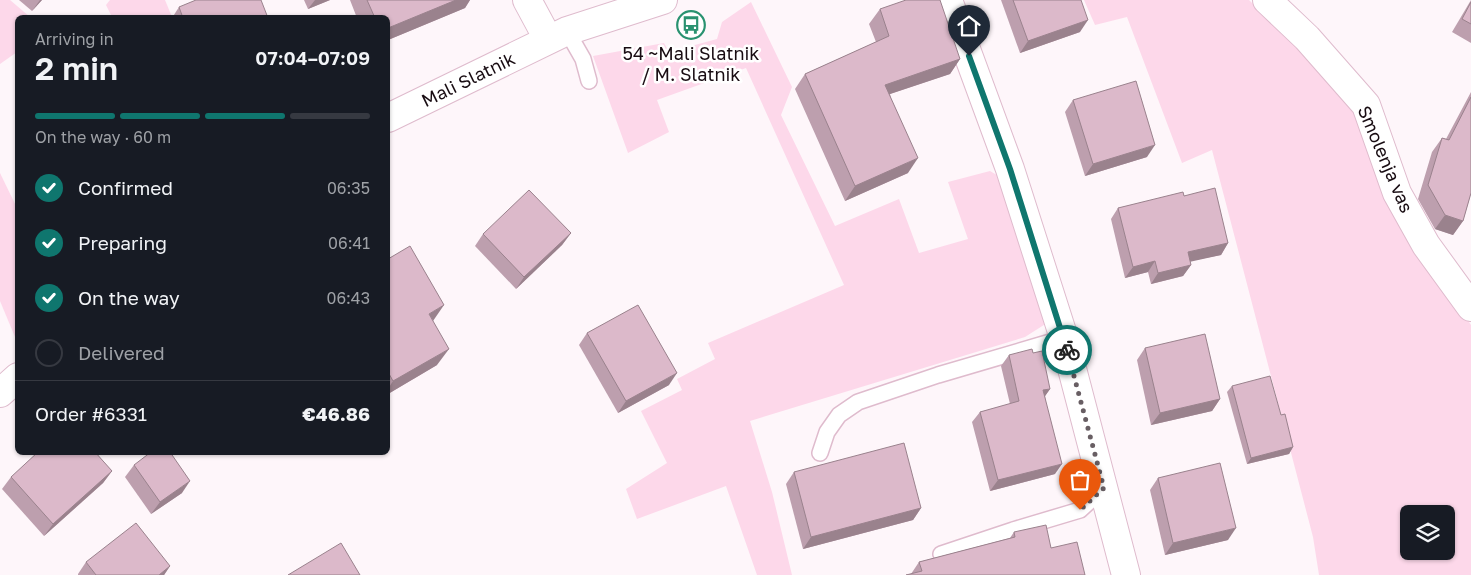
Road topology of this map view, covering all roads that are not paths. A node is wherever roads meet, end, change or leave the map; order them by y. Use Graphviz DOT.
graph roads {
  1 [pos="527,0"];
  2 [pos="663,0"];
  3 [pos="948,0"];
  4 [pos="1267,0"];
  5 [pos="558,35"];
  6 [pos="589,81"];
  7 [pos="390,117"];
  8 [pos="1471,307"];
  9 [pos="1064,338"];
  10 [pos="15,380"];
  11 [pos="0,393"];
  12 [pos="820,453"];
  13 [pos="1104,488"];
  14 [pos="941,554"];
  15 [pos="1126,575"];
  1 -- 5 [label="street"];
  2 -- 5 [label="street, Mali Slatnik"];
  3 -- 9 [label="street"];
  4 -- 8 [label="street, Smolenja vas"];
  5 -- 6 [label="lane"];
  5 -- 7 [label="street, Mali Slatnik"];
  9 -- 12 [label="lane"];
  9 -- 13 [label="street"];
  10 -- 11 [label="street"];
  13 -- 14 [label="lane"];
  13 -- 15 [label="street"];
}
